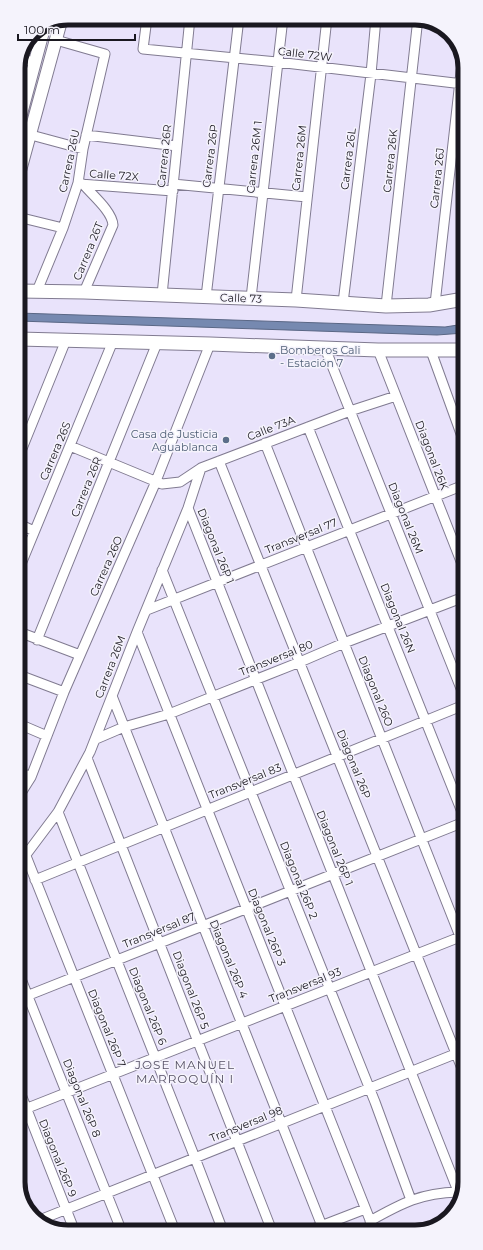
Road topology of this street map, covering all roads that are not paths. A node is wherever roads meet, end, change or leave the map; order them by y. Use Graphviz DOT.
graph roads {
  1 [pos="146,25"];
  2 [pos="189,25"];
  3 [pos="238,25"];
  4 [pos="282,25"];
  5 [pos="326,25"];
  6 [pos="375,25"];
  7 [pos="417,25"];
  8 [pos="60,26"];
  9 [pos="43,33"];
  10 [pos="56,40"];
  11 [pos="186,53"];
  12 [pos="234,58"];
  13 [pos="26,60"];
  14 [pos="277,62"];
  15 [pos="35,63"];
  16 [pos="322,68"];
  17 [pos="371,74"];
  18 [pos="412,78"];
  19 [pos="458,84"];
  20 [pos="25,94"];
  21 [pos="458,109"];
  22 [pos="31,135"];
  23 [pos="86,135"];
  24 [pos="177,146"];
  25 [pos="83,149"];
  26 [pos="25,155"];
  27 [pos="80,184"];
  28 [pos="173,188"];
  29 [pos="218,189"];
  30 [pos="262,192"];
  31 [pos="307,196"];
  32 [pos="25,219"];
  33 [pos="63,228"];
  34 [pos="25,291"];
  35 [pos="37,291"];
  36 [pos="84,292"];
  37 [pos="162,295"];
  38 [pos="206,297"];
  39 [pos="251,298"];
  40 [pos="296,300"];
  41 [pos="458,300"];
  42 [pos="343,303"];
  43 [pos="435,304"];
  44 [pos="386,306"];
  45 [pos="66,340"];
  46 [pos="25,342"];
  47 [pos="113,342"];
  48 [pos="157,343"];
  49 [pos="210,344"];
  50 [pos="325,348"];
  51 [pos="378,350"];
  52 [pos="458,350"];
  53 [pos="431,351"];
  54 [pos="396,396"];
  55 [pos="350,411"];
  56 [pos="458,425"];
  57 [pos="308,427"];
  58 [pos="25,441"];
  59 [pos="265,443"];
  60 [pos="70,446"];
  61 [pos="220,461"];
  62 [pos="108,463"];
  63 [pos="201,468"];
  64 [pos="156,481"];
  65 [pos="458,487"];
  66 [pos="435,496"];
  67 [pos="188,508"];
  68 [pos="391,514"];
  69 [pos="25,527"];
  70 [pos="350,530"];
  71 [pos="34,531"];
  72 [pos="306,547"];
  73 [pos="25,554"];
  74 [pos="458,555"];
  75 [pos="261,565"];
  76 [pos="162,570"];
  77 [pos="218,582"];
  78 [pos="458,599"];
  79 [pos="174,600"];
  80 [pos="147,610"];
  81 [pos="430,610"];
  82 [pos="388,627"];
  83 [pos="137,632"];
  84 [pos="25,635"];
  85 [pos="37,640"];
  86 [pos="344,643"];
  87 [pos="80,655"];
  88 [pos="300,662"];
  89 [pos="25,677"];
  90 [pos="256,679"];
  91 [pos="458,681"];
  92 [pos="64,692"];
  93 [pos="112,696"];
  94 [pos="212,696"];
  95 [pos="458,707"];
  96 [pos="169,714"];
  97 [pos="426,720"];
  98 [pos="25,727"];
  99 [pos="124,727"];
  100 [pos="47,736"];
  101 [pos="96,738"];
  102 [pos="382,738"];
  103 [pos="338,756"];
  104 [pos="87,758"];
  105 [pos="25,774"];
  106 [pos="294,774"];
  107 [pos="31,777"];
  108 [pos="25,786"];
  109 [pos="250,792"];
  110 [pos="458,802"];
  111 [pos="207,810"];
  112 [pos="58,812"];
  113 [pos="458,824"];
  114 [pos="164,827"];
  115 [pos="421,839"];
  116 [pos="121,844"];
  117 [pos="26,856"];
  118 [pos="378,856"];
  119 [pos="77,862"];
  120 [pos="333,874"];
  121 [pos="35,880"];
  122 [pos="290,891"];
  123 [pos="246,908"];
  124 [pos="203,926"];
  125 [pos="458,927"];
  126 [pos="458,938"];
  127 [pos="160,943"];
  128 [pos="417,954"];
  129 [pos="116,960"];
  130 [pos="372,972"];
  131 [pos="74,977"];
  132 [pos="329,989"];
  133 [pos="25,997"];
  134 [pos="25,999"];
  135 [pos="285,1006"];
  136 [pos="242,1023"];
  137 [pos="198,1040"];
  138 [pos="458,1045"];
  139 [pos="458,1053"];
  140 [pos="155,1058"];
  141 [pos="411,1072"];
  142 [pos="113,1074"];
  143 [pos="369,1088"];
  144 [pos="67,1092"];
  145 [pos="325,1106"];
  146 [pos="25,1109"];
  147 [pos="25,1115"];
  148 [pos="282,1123"];
  149 [pos="238,1141"];
  150 [pos="195,1158"];
  151 [pos="153,1174"];
  152 [pos="457,1190"];
  153 [pos="107,1193"];
  154 [pos="456,1194"];
  155 [pos="411,1200"];
  156 [pos="66,1209"];
  157 [pos="365,1209"];
  158 [pos="45,1218"];
  159 [pos="370,1221"];
  160 [pos="72,1225"];
  161 [pos="119,1225"];
  162 [pos="173,1225"];
  163 [pos="221,1225"];
  164 [pos="270,1225"];
  165 [pos="322,1225"];
  166 [pos="330,1225"];
  167 [pos="372,1225"];
  1 -- 11 [label="street, Calle 72W"];
  2 -- 11 [label="street, Carrera 26R"];
  3 -- 12 [label="street, Carrera 26P"];
  4 -- 14 [label="street, Carrera 26M 1"];
  5 -- 16 [label="street, Carrera 26M"];
  6 -- 17 [label="street, Carrera 26L"];
  7 -- 18 [label="street, Carrera 26K"];
  8 -- 10 [label="street"];
  9 -- 15 [label="street"];
  10 -- 22 [label="street"];
  10 -- 23 [label="street, Carrera 26U"];
  11 -- 12 [label="street, Calle 72W"];
  11 -- 24 [label="street, Carrera 26R"];
  12 -- 14 [label="street, Calle 72W"];
  12 -- 29 [label="street, Carrera 26P"];
  13 -- 15 [label="street"];
  14 -- 16 [label="street, Calle 72W"];
  14 -- 30 [label="street, Carrera 26M 1"];
  15 -- 20 [label="street"];
  16 -- 17 [label="street, Calle 72W"];
  16 -- 31 [label="street, Carrera 26M"];
  17 -- 18 [label="street, Calle 72W"];
  17 -- 42 [label="street, Carrera 26L"];
  18 -- 19 [label="street, Calle 72W"];
  18 -- 44 [label="street, Carrera 26K"];
  21 -- 43 [label="street, Carrera 26J"];
  22 -- 25 [label="street"];
  22 -- 26 [label="street"];
  23 -- 24 [label="street"];
  23 -- 25 [label="street, Carrera 26U"];
  24 -- 28 [label="street, Carrera 26R"];
  25 -- 27 [label="street, Carrera 26U"];
  27 -- 28 [label="street, Calle 72X"];
  27 -- 33 [label="street, Carrera 26U"];
  27 -- 36 [label="street, Carrera 26T"];
  28 -- 29 [label="street, Calle 72X"];
  28 -- 37 [label="street, Carrera 26R"];
  29 -- 30 [label="street, Calle 72X"];
  29 -- 38 [label="street, Carrera 26P"];
  30 -- 31 [label="street, Calle 72X"];
  30 -- 39 [label="street, Carrera 26M 1"];
  31 -- 40 [label="street, Carrera 26M"];
  32 -- 33 [label="street"];
  33 -- 35 [label="street, Carrera 26U"];
  34 -- 35 [label="main road, Calle 73"];
  35 -- 36 [label="main road, Calle 73"];
  36 -- 37 [label="main road, Calle 73"];
  37 -- 38 [label="main road, Calle 73"];
  38 -- 39 [label="main road, Calle 73"];
  39 -- 40 [label="main road, Calle 73"];
  40 -- 42 [label="main road, Calle 73"];
  41 -- 43 [label="main road, Calle 73"];
  42 -- 44 [label="main road, Calle 73"];
  43 -- 44 [label="main road, Calle 73"];
  45 -- 46 [label="main road"];
  45 -- 47 [label="main road"];
  45 -- 58 [label="street"];
  47 -- 48 [label="main road"];
  47 -- 60 [label="street, Carrera 26S"];
  48 -- 49 [label="main road"];
  48 -- 62 [label="street, Carrera 26R"];
  49 -- 50 [label="main road"];
  49 -- 64 [label="street, Carrera 26O"];
  50 -- 51 [label="main road"];
  50 -- 55 [label="street, Diagonal 26M"];
  51 -- 53 [label="main road"];
  51 -- 54 [label="street, Diagonal 26K"];
  52 -- 53 [label="main road"];
  53 -- 56 [label="street"];
  54 -- 55 [label="street, Calle 73A"];
  54 -- 66 [label="street, Diagonal 26K"];
  55 -- 57 [label="street, Calle 73A"];
  55 -- 68 [label="street, Diagonal 26M"];
  57 -- 59 [label="street, Calle 73A"];
  57 -- 70 [label="street, Diagonal 26N"];
  59 -- 61 [label="street, Calle 73A"];
  59 -- 72 [label="street, Diagonal 26O"];
  60 -- 62 [label="street"];
  60 -- 71 [label="street, Carrera 26S"];
  61 -- 63 [label="street, Calle 73A"];
  61 -- 75 [label="street, Diagonal 26P"];
  62 -- 64 [label="street"];
  62 -- 85 [label="street, Carrera 26R"];
  63 -- 64 [label="street, Calle 73A"];
  63 -- 67 [label="street, Carrera 26M"];
  64 -- 87 [label="street, Carrera 26O"];
  65 -- 66 [label="street, Transversal 77"];
  66 -- 68 [label="street, Transversal 77"];
  66 -- 74 [label="street, Diagonal 26K"];
  67 -- 76 [label="street, Carrera 26M"];
  67 -- 77 [label="street, Diagonal 26P 1"];
  68 -- 70 [label="street, Transversal 77"];
  68 -- 81 [label="street, Diagonal 26M"];
  69 -- 71 [label="street"];
  70 -- 72 [label="street, Transversal 77"];
  70 -- 82 [label="street, Diagonal 26N"];
  71 -- 73 [label="street, Carrera 26S"];
  72 -- 75 [label="street, Transversal 77"];
  72 -- 86 [label="street, Diagonal 26O"];
  75 -- 77 [label="street, Transversal 77"];
  75 -- 88 [label="street, Diagonal 26P"];
  76 -- 79 [label="street, Diagonal 26P 2"];
  76 -- 80 [label="street, Carrera 26M"];
  77 -- 79 [label="street, Transversal 77"];
  77 -- 90 [label="street, Diagonal 26P 1"];
  78 -- 81 [label="street, Transversal 80"];
  79 -- 80 [label="street, Transversal 77"];
  79 -- 94 [label="street, Diagonal 26P 2"];
  80 -- 83 [label="street, Carrera 26M"];
  81 -- 82 [label="street, Transversal 80"];
  81 -- 91 [label="street, Diagonal 26M"];
  82 -- 86 [label="street, Transversal 80"];
  82 -- 97 [label="street, Diagonal 26N"];
  83 -- 93 [label="street, Carrera 26M"];
  83 -- 96 [label="street, Diagonal 26P 3"];
  84 -- 85 [label="street"];
  85 -- 87 [label="street"];
  86 -- 88 [label="street, Transversal 80"];
  86 -- 102 [label="street, Diagonal 26O"];
  87 -- 92 [label="street, Carrera 26O"];
  88 -- 90 [label="street, Transversal 80"];
  88 -- 103 [label="street, Diagonal 26P"];
  89 -- 92 [label="street"];
  90 -- 94 [label="street, Transversal 80"];
  90 -- 106 [label="street, Diagonal 26P 1"];
  92 -- 100 [label="street, Carrera 26O"];
  93 -- 99 [label="street, Diagonal 26P 4"];
  93 -- 101 [label="street, Carrera 26M"];
  94 -- 96 [label="street, Transversal 80"];
  94 -- 109 [label="street, Diagonal 26P 2"];
  95 -- 97 [label="street, Transversal 83"];
  96 -- 99 [label="street, Transversal 80"];
  96 -- 111 [label="street, Diagonal 26P 3"];
  97 -- 102 [label="street, Transversal 83"];
  97 -- 110 [label="street, Diagonal 26N"];
  98 -- 100 [label="street"];
  99 -- 101 [label="street, Transversal 80"];
  99 -- 114 [label="street, Diagonal 26P 4"];
  100 -- 107 [label="street, Carrera 26O"];
  101 -- 104 [label="street, Carrera 26M"];
  102 -- 103 [label="street, Transversal 83"];
  102 -- 115 [label="street, Diagonal 26O"];
  103 -- 106 [label="street, Transversal 83"];
  103 -- 118 [label="street, Diagonal 26P"];
  104 -- 112 [label="street, Carrera 26M"];
  104 -- 116 [label="street, Diagonal 26P 5"];
  105 -- 107 [label="street"];
  106 -- 109 [label="street, Transversal 83"];
  106 -- 120 [label="street, Diagonal 26P 1"];
  107 -- 108 [label="street, Carrera 26O"];
  109 -- 111 [label="street, Transversal 83"];
  109 -- 122 [label="street, Diagonal 26P 2"];
  111 -- 114 [label="street, Transversal 83"];
  111 -- 123 [label="street, Diagonal 26P 3"];
  112 -- 117 [label="street, Carrera 26M"];
  112 -- 119 [label="street, Diagonal 26P 6"];
  113 -- 115 [label="street, Transversal 87"];
  114 -- 116 [label="street, Transversal 83"];
  114 -- 124 [label="street, Diagonal 26P 4"];
  115 -- 118 [label="street, Transversal 87"];
  115 -- 125 [label="street, Diagonal 26O"];
  116 -- 119 [label="street, Transversal 83"];
  116 -- 127 [label="street, Diagonal 26P 5"];
  117 -- 121 [label="street, Diagonal 26P 7"];
  118 -- 120 [label="street, Transversal 87"];
  118 -- 128 [label="street, Diagonal 26P"];
  119 -- 121 [label="street, Transversal 83"];
  119 -- 129 [label="street, Diagonal 26P 6"];
  120 -- 122 [label="street, Transversal 87"];
  120 -- 130 [label="street, Diagonal 26P 1"];
  121 -- 131 [label="street, Diagonal 26P 7"];
  122 -- 123 [label="street, Transversal 87"];
  122 -- 132 [label="street, Diagonal 26P 2"];
  123 -- 124 [label="street, Transversal 87"];
  123 -- 135 [label="street, Diagonal 26P 3"];
  124 -- 127 [label="street, Transversal 87"];
  124 -- 136 [label="street, Diagonal 26P 4"];
  126 -- 128 [label="street, Transversal 93"];
  127 -- 129 [label="street, Transversal 87"];
  127 -- 137 [label="street, Diagonal 26P 5"];
  128 -- 130 [label="street, Transversal 93"];
  128 -- 138 [label="street, Diagonal 26P"];
  129 -- 131 [label="street, Transversal 87"];
  129 -- 140 [label="street, Diagonal 26P 6"];
  130 -- 132 [label="street, Transversal 93"];
  130 -- 141 [label="street, Diagonal 26P 1"];
  131 -- 133 [label="street, Transversal 87"];
  131 -- 142 [label="street, Diagonal 26P 7"];
  132 -- 135 [label="street, Transversal 93"];
  132 -- 143 [label="street, Diagonal 26P 2"];
  134 -- 144 [label="street, Diagonal 26P 8"];
  135 -- 136 [label="street, Transversal 93"];
  135 -- 145 [label="street, Diagonal 26P 3"];
  136 -- 137 [label="street, Transversal 93"];
  136 -- 148 [label="street, Diagonal 26P 4"];
  137 -- 140 [label="street, Transversal 93"];
  137 -- 149 [label="street, Diagonal 26P 5"];
  139 -- 141 [label="street, Transversal 98"];
  140 -- 142 [label="street, Transversal 93"];
  140 -- 150 [label="street, Diagonal 26P 6"];
  141 -- 143 [label="street, Transversal 98"];
  141 -- 152 [label="street, Diagonal 26P 1"];
  142 -- 144 [label="street, Transversal 93"];
  142 -- 151 [label="street, Diagonal 26P 7"];
  143 -- 145 [label="street, Transversal 98"];
  143 -- 155 [label="street, Diagonal 26P 2"];
  144 -- 146 [label="street, Transversal 93"];
  144 -- 153 [label="street, Diagonal 26P 8"];
  145 -- 148 [label="street, Transversal 98"];
  145 -- 157 [label="street, Diagonal 26P 3"];
  147 -- 156 [label="street, Diagonal 26P 9"];
  148 -- 149 [label="street, Transversal 98"];
  148 -- 165 [label="street, Diagonal 26P 4"];
  149 -- 150 [label="street, Transversal 98"];
  149 -- 164 [label="street, Diagonal 26P 5"];
  150 -- 151 [label="street, Transversal 98"];
  150 -- 163 [label="street, Diagonal 26P 6"];
  151 -- 153 [label="street, Transversal 98"];
  151 -- 162 [label="street, Diagonal 26P 7"];
  153 -- 156 [label="street, Transversal 98"];
  153 -- 161 [label="street, Diagonal 26P 8"];
  154 -- 155 [label="street"];
  155 -- 159 [label="street"];
  156 -- 158 [label="street, Transversal 98"];
  156 -- 160 [label="street, Diagonal 26P 9"];
  157 -- 159 [label="street, Diagonal 26P 3"];
  157 -- 166 [label="street"];
  159 -- 167 [label="street, Diagonal 26P 3"];
}
